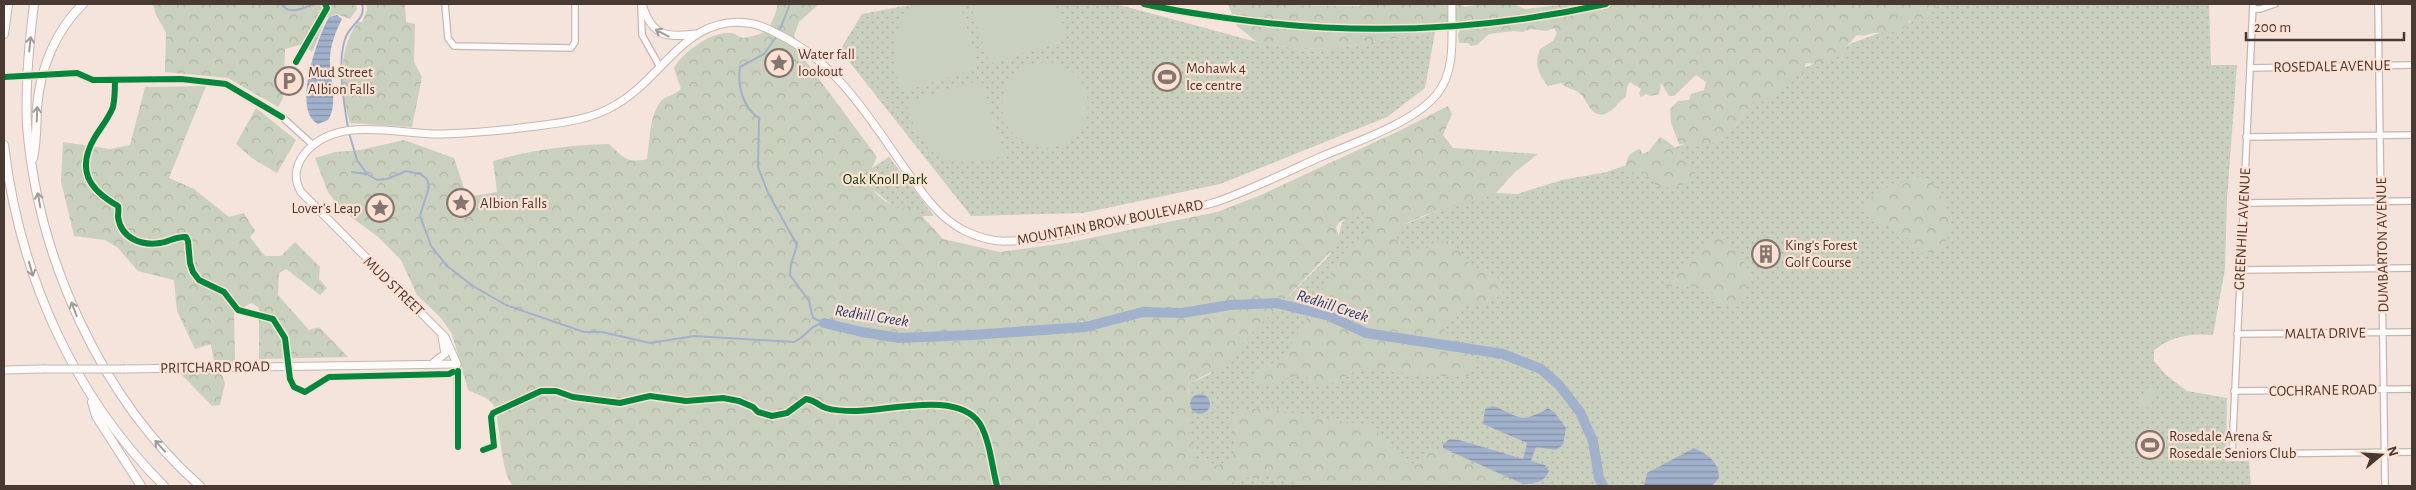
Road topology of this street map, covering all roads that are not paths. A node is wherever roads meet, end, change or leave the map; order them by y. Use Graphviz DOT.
graph roads {
  1 [pos="8,4"];
  2 [pos="34,4"];
  3 [pos="83,4"];
  4 [pos="445,4"];
  5 [pos="574,4"];
  6 [pos="641,4"];
  7 [pos="1452,4"];
  8 [pos="2275,4"];
  9 [pos="2378,4"];
  10 [pos="2253,6"];
  11 [pos="4,34"];
  12 [pos="698,34"];
  13 [pos="2412,65"];
  14 [pos="2379,66"];
  15 [pos="660,67"];
  16 [pos="2251,68"];
  17 [pos="226,84"];
  18 [pos="2380,135"];
  19 [pos="2412,135"];
  20 [pos="2246,137"];
  21 [pos="4,145"];
  22 [pos="313,145"];
  23 [pos="32,162"];
  24 [pos="2381,201"];
  25 [pos="2412,201"];
  26 [pos="2243,203"];
  27 [pos="2382,268"];
  28 [pos="2412,268"];
  29 [pos="2240,270"];
  30 [pos="434,325"];
  31 [pos="2383,332"];
  32 [pos="2412,332"];
  33 [pos="2237,334"];
  34 [pos="432,363"];
  35 [pos="457,364"];
  36 [pos="4,370"];
  37 [pos="2412,388"];
  38 [pos="2384,389"];
  39 [pos="2234,391"];
  40 [pos="90,397"];
  41 [pos="458,447"];
  42 [pos="2412,452"];
  43 [pos="2385,453"];
  44 [pos="141,486"];
  45 [pos="164,486"];
  46 [pos="200,486"];
  47 [pos="2386,486"];
  1 -- 11 [label="highway"];
  23 -- 2 [label="highway, one-way"];
  23 -- 3 [label="highway, one-way"];
  4 -- 5 [label="street"];
  12 -- 6 [label="main road, one-way"];
  6 -- 15 [label="street"];
  7 -- 12 [label="main road, MOUNTAIN BROW BOULEVARD"];
  8 -- 10 [label="street"];
  9 -- 14 [label="street, DUMBARTON AVENUE"];
  10 -- 16 [label="street, GREENHILL AVENUE"];
  12 -- 15 [label="main road, MOUNTAIN BROW BOULEVARD"];
  13 -- 14 [label="street, ROSEDALE AVENUE"];
  14 -- 16 [label="street, ROSEDALE AVENUE"];
  14 -- 18 [label="street, DUMBARTON AVENUE"];
  15 -- 22 [label="main road, MOUNTAIN BROW BOULEVARD"];
  16 -- 20 [label="street, GREENHILL AVENUE"];
  17 -- 22 [label="street"];
  18 -- 19 [label="street"];
  18 -- 20 [label="street"];
  18 -- 24 [label="street, DUMBARTON AVENUE"];
  20 -- 26 [label="street, GREENHILL AVENUE"];
  21 -- 40 [label="highway, one-way"];
  22 -- 30 [label="main road, MUD STREET"];
  46 -- 23 [label="highway, one-way"];
  24 -- 25 [label="street"];
  24 -- 26 [label="street"];
  24 -- 27 [label="street, DUMBARTON AVENUE"];
  26 -- 29 [label="street, GREENHILL AVENUE"];
  27 -- 28 [label="street"];
  27 -- 29 [label="street"];
  27 -- 31 [label="street, DUMBARTON AVENUE"];
  29 -- 33 [label="street, GREENHILL AVENUE"];
  30 -- 34 [label="main road"];
  30 -- 35 [label="main road, MUD STREET"];
  31 -- 32 [label="street, MALTA DRIVE"];
  31 -- 33 [label="street, MALTA DRIVE"];
  31 -- 38 [label="street, DUMBARTON AVENUE"];
  33 -- 39 [label="street, GREENHILL AVENUE"];
  34 -- 35 [label="main road, PRITCHARD ROAD"];
  34 -- 36 [label="main road, PRITCHARD ROAD, bridge"];
  35 -- 41 [label="street, MUD STREET"];
  37 -- 38 [label="street, COCHRANE ROAD"];
  38 -- 39 [label="street, COCHRANE ROAD"];
  38 -- 43 [label="street, DUMBARTON AVENUE"];
  39 -- 43 [label="street, GREENHILL AVENUE"];
  40 -- 44 [label="highway"];
  40 -- 45 [label="highway"];
  42 -- 43 [label="street"];
  43 -- 47 [label="street, DUMBARTON AVENUE"];
}
